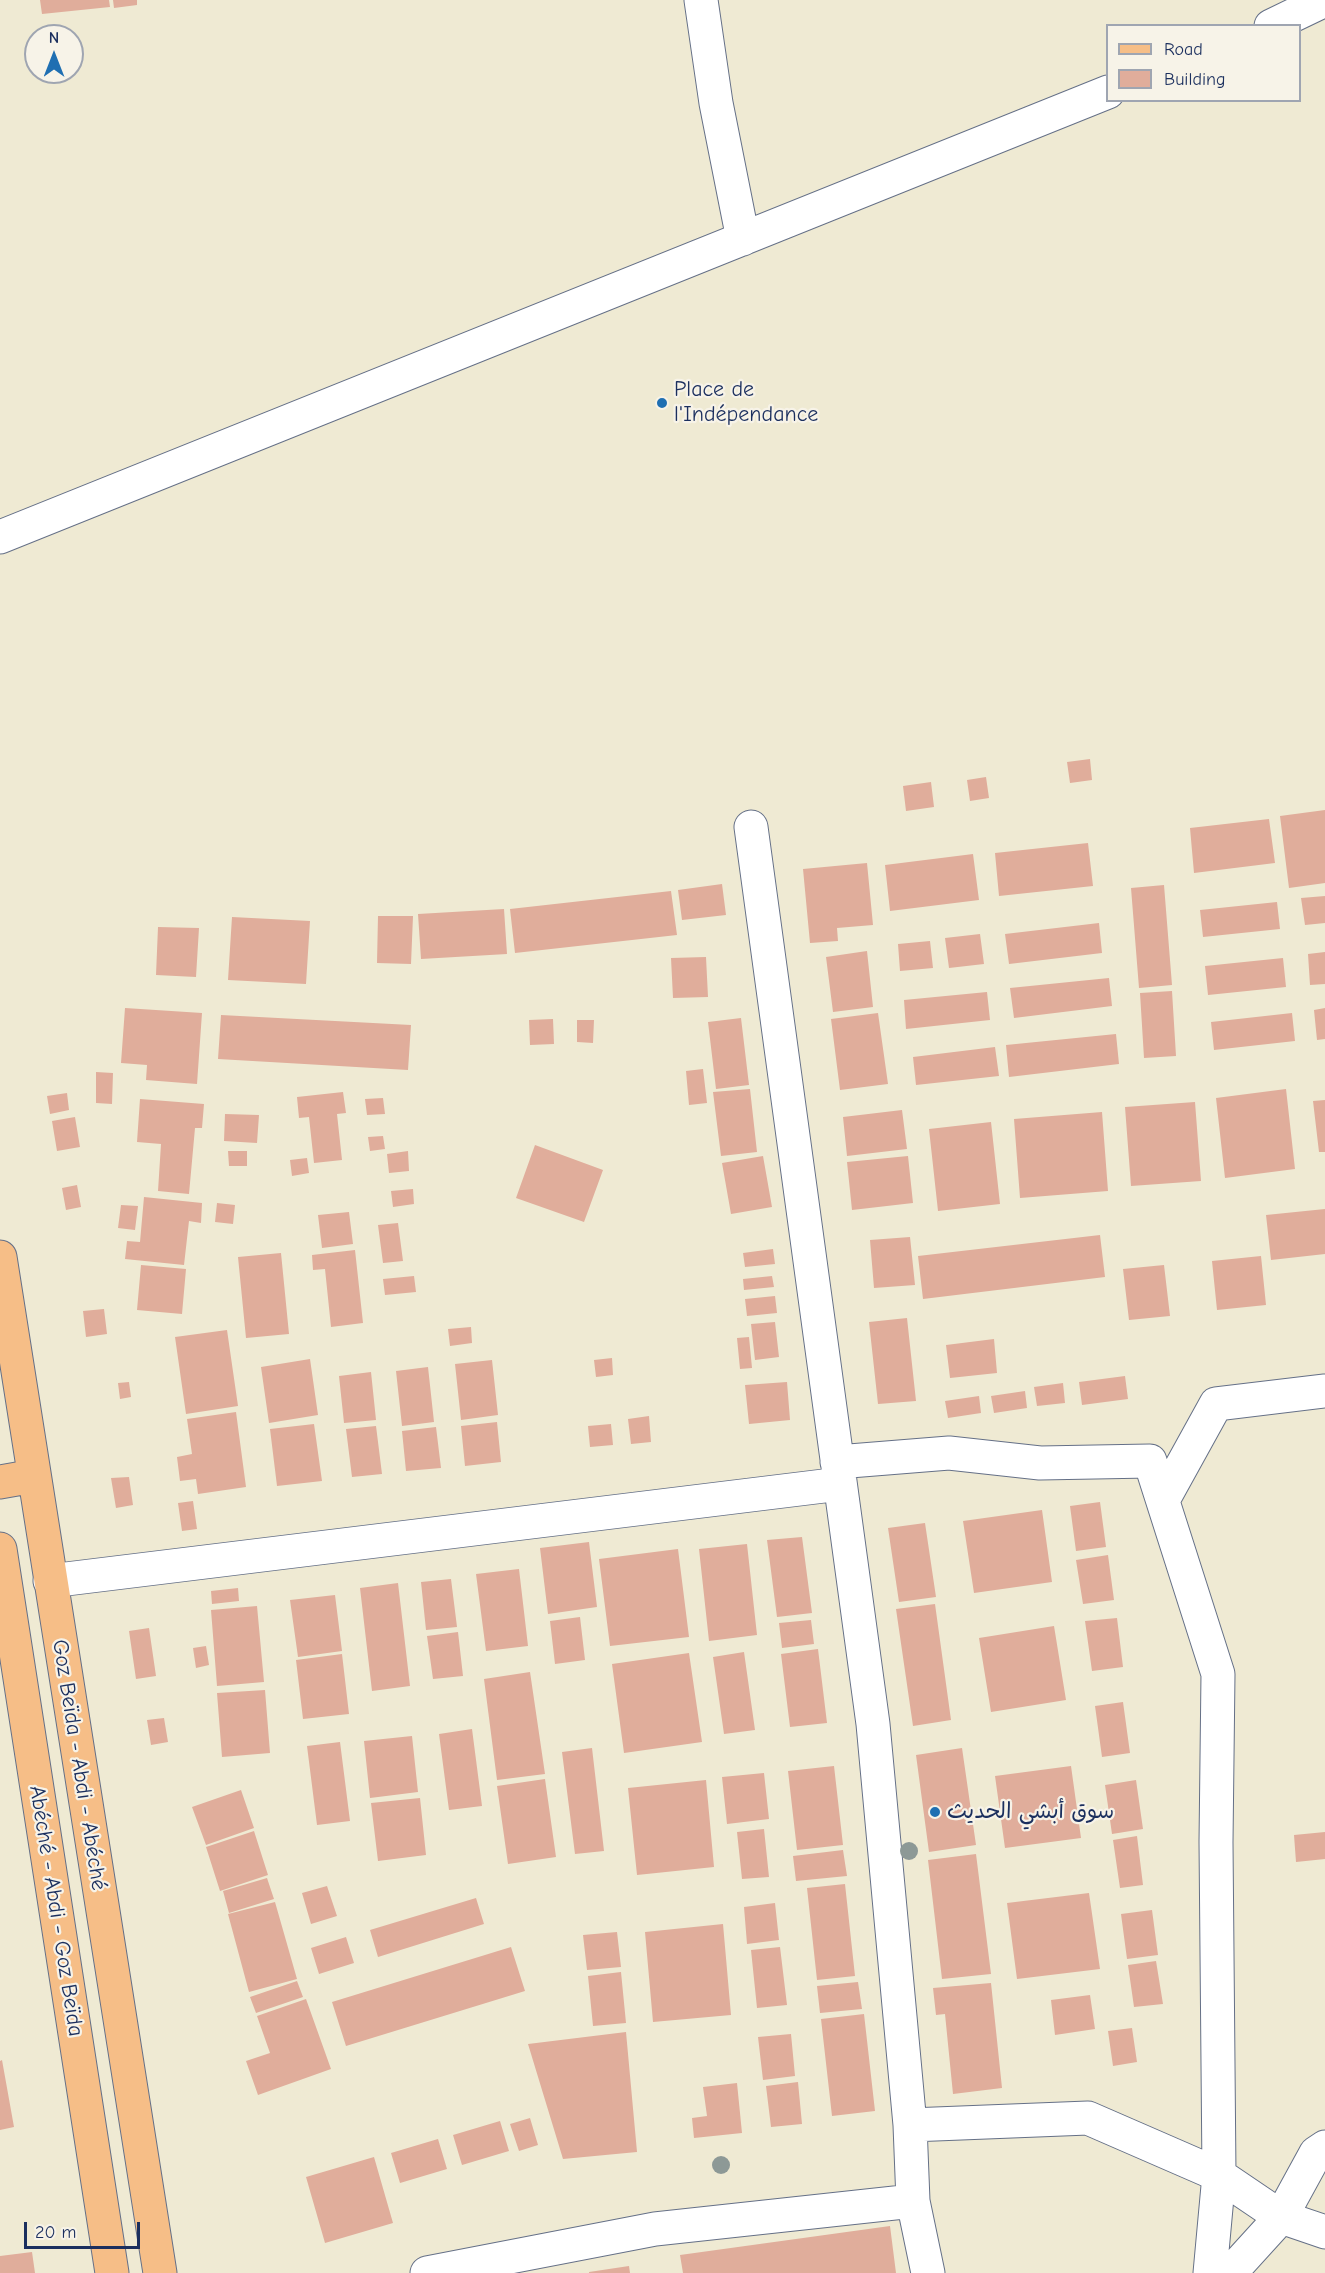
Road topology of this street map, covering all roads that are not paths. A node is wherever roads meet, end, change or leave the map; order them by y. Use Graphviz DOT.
graph roads {
  1 [pos="701,0"];
  2 [pos="1325,0"];
  3 [pos="1275,24"];
  4 [pos="1106,92"];
  5 [pos="743,239"];
  6 [pos="0,537"];
  7 [pos="751,827"];
  8 [pos="0,1257"];
  9 [pos="1325,1392"];
  10 [pos="838,1473"];
  11 [pos="34,1476"];
  12 [pos="0,1482"];
  13 [pos="1163,1500"];
  14 [pos="0,1549"];
  15 [pos="50,1581"];
  16 [pos="910,2125"];
  17 [pos="1325,2147"];
  18 [pos="1220,2175"];
  19 [pos="913,2201"];
  20 [pos="1281,2217"];
  21 [pos="1325,2232"];
  22 [pos="112,2273"];
  23 [pos="160,2273"];
  24 [pos="427,2273"];
  25 [pos="928,2273"];
  26 [pos="1209,2273"];
  27 [pos="1230,2273"];
  1 -- 5 [label="street"];
  2 -- 3 [label="street"];
  4 -- 5 [label="street"];
  5 -- 6 [label="street"];
  7 -- 10 [label="street"];
  8 -- 11 [label="main road, Goz Beïda - Abdi - Abéché"];
  9 -- 13 [label="street"];
  10 -- 13 [label="street"];
  10 -- 15 [label="street"];
  10 -- 16 [label="street"];
  11 -- 12 [label="main road"];
  11 -- 15 [label="main road, Goz Beïda - Abdi - Abéché"];
  13 -- 18 [label="street"];
  14 -- 22 [label="main road, Abéché - Abdi - Goz Beïda"];
  15 -- 23 [label="main road, Goz Beïda - Abdi - Abéché"];
  16 -- 18 [label="street"];
  16 -- 19 [label="street"];
  17 -- 20 [label="street"];
  18 -- 20 [label="street"];
  18 -- 26 [label="street"];
  19 -- 24 [label="street"];
  19 -- 25 [label="street"];
  20 -- 21 [label="street"];
  20 -- 27 [label="street"];
}
